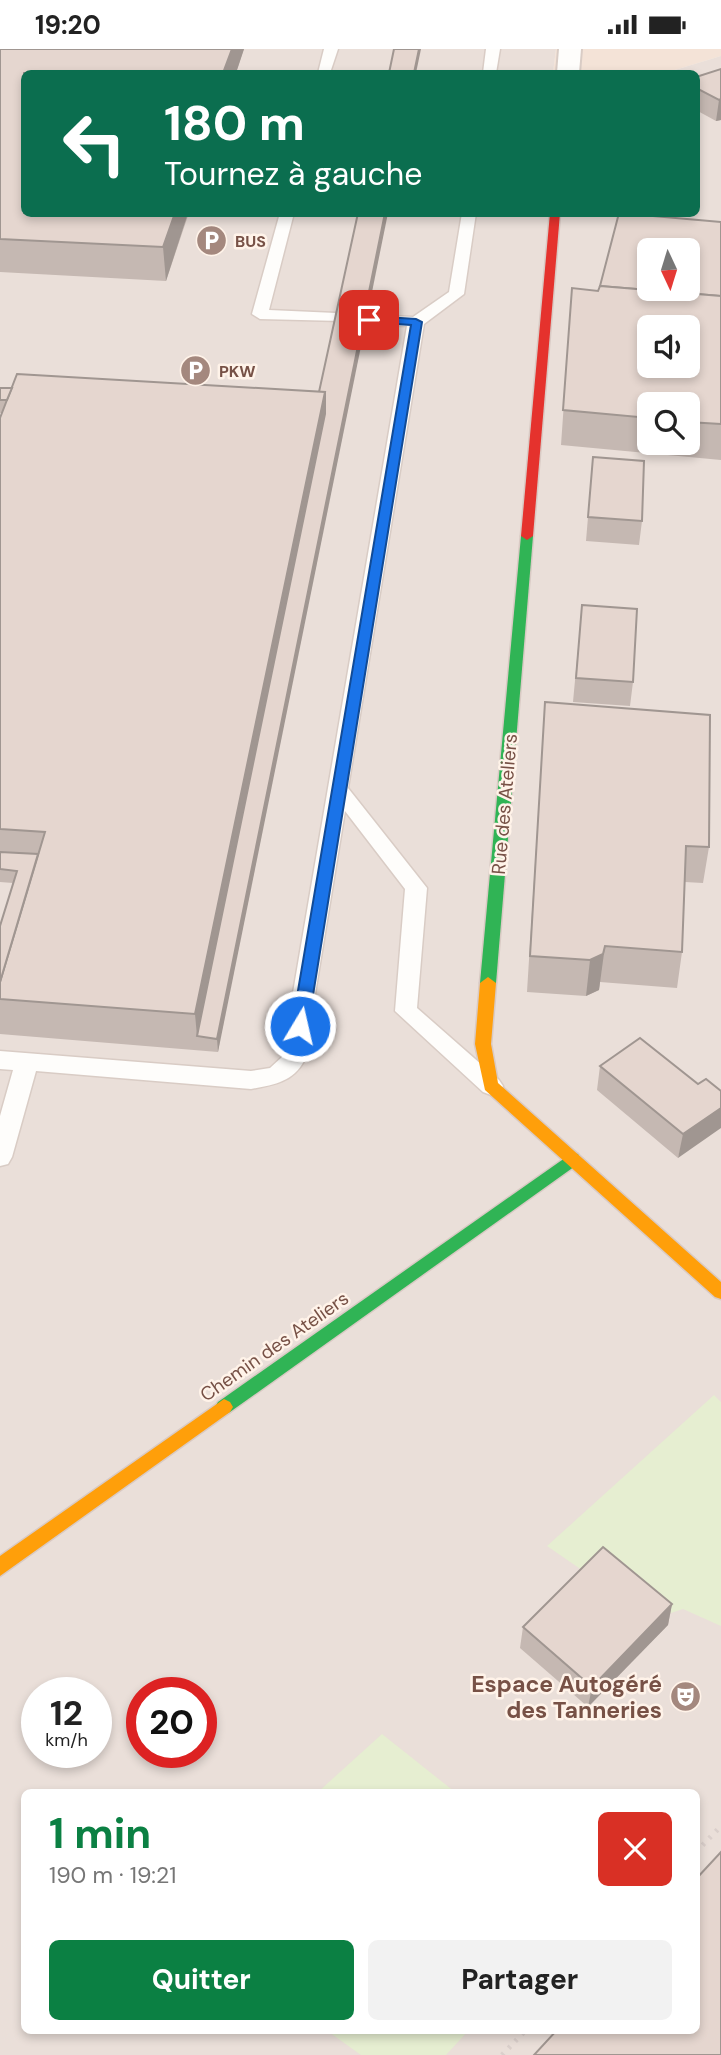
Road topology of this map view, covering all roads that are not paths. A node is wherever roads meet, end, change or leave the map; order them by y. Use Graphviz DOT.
graph roads {
  1 [pos="331,49"];
  2 [pos="493,49"];
  3 [pos="570,49"];
  4 [pos="325,70"];
  5 [pos="490,70"];
  6 [pos="568,70"];
  7 [pos="286,217"];
  8 [pos="468,217"];
  9 [pos="555,217"];
  10 [pos="336,318"];
  11 [pos="369,320"];
  12 [pos="416,322"];
  13 [pos="338,789"];
  14 [pos="0,1060"];
  15 [pos="27,1062"];
  16 [pos="491,1086"];
  17 [pos="0,1157"];
  18 [pos="572,1159"];
  19 [pos="721,1292"];
  20 [pos="0,1567"];
  1 -- 4 [label="lane"];
  2 -- 5 [label="lane"];
  3 -- 6 [label="street"];
  7 -- 10 [label="lane"];
  8 -- 12 [label="lane"];
  9 -- 16 [label="street, Rue des Ateliers"];
  11 -- 12 [label="lane"];
  12 -- 13 [label="lane"];
  13 -- 15 [label="lane"];
  13 -- 16 [label="lane"];
  14 -- 15 [label="lane"];
  15 -- 17 [label="lane"];
  16 -- 18 [label="street"];
  18 -- 19 [label="street"];
  18 -- 20 [label="street, Chemin des Ateliers"];
}
